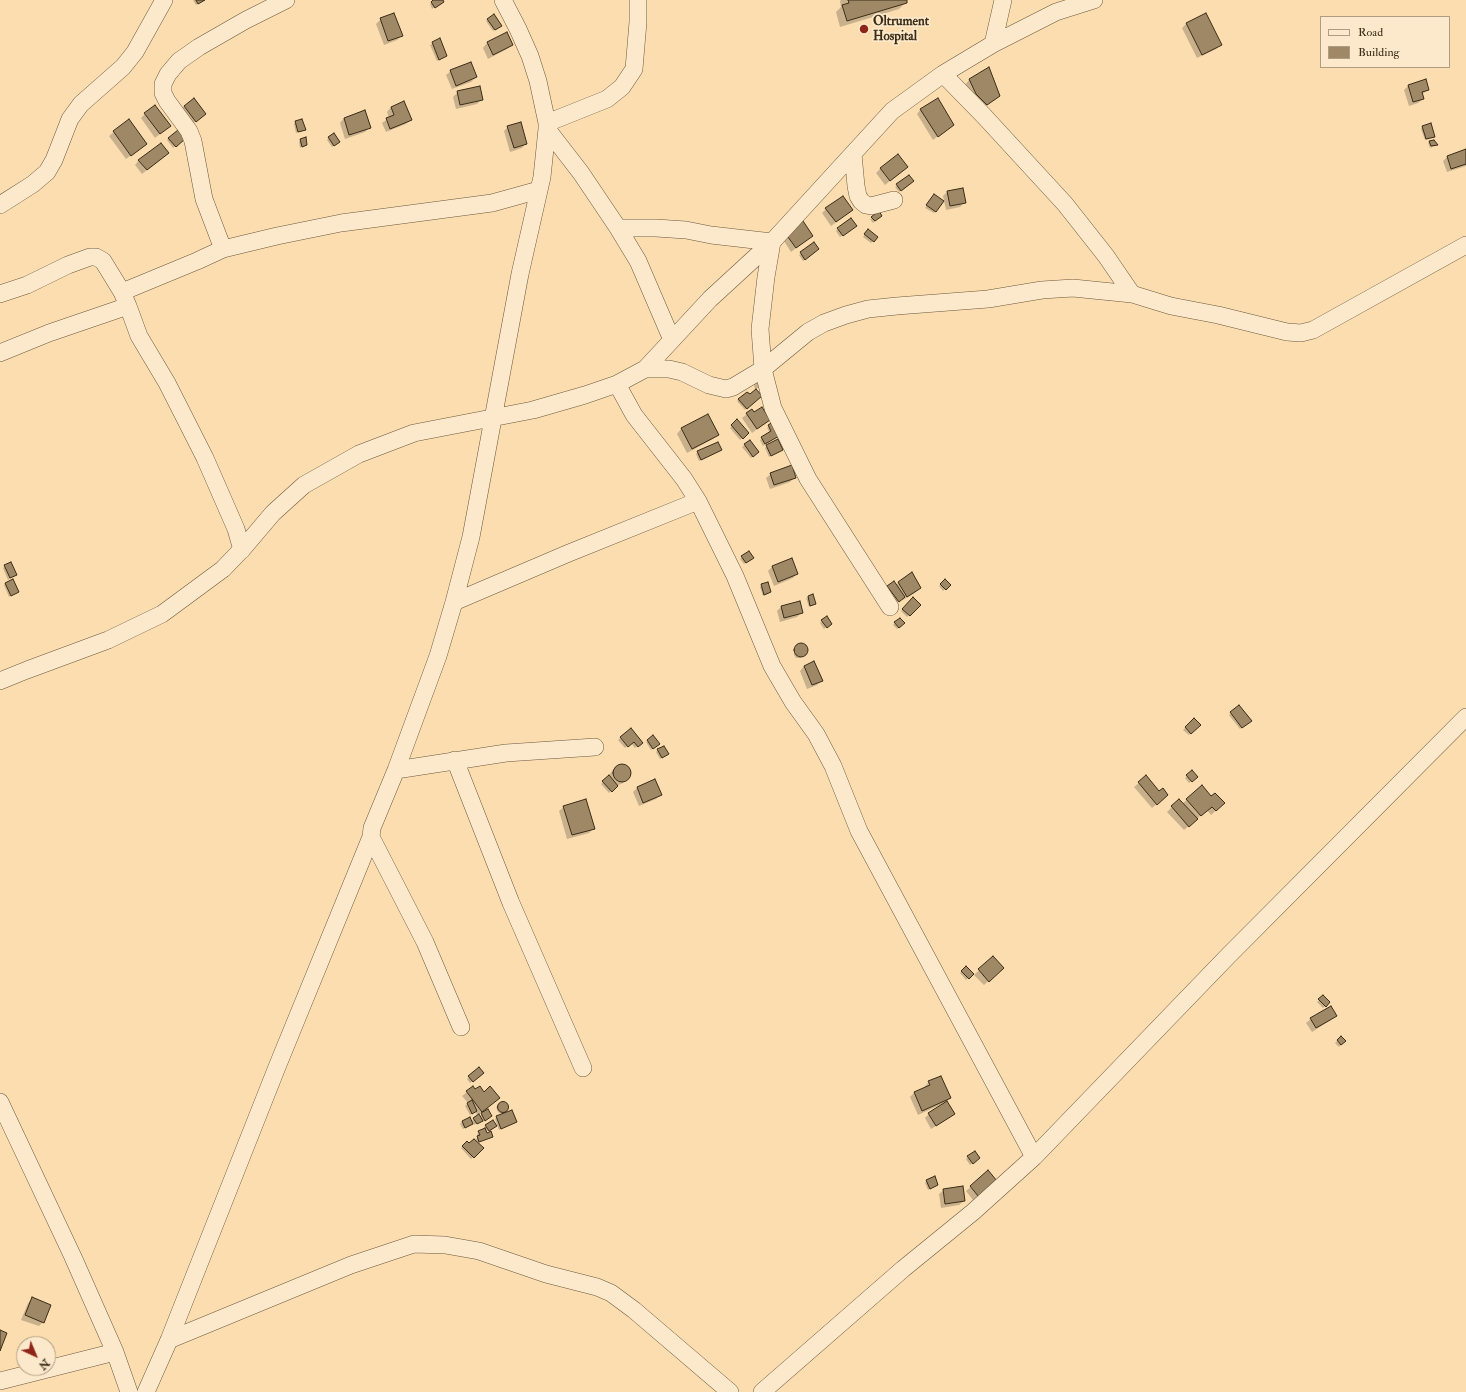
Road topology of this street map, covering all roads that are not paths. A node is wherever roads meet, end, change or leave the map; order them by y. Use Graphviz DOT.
graph roads {
  1 [pos="164,0"];
  2 [pos="286,0"];
  3 [pos="503,0"];
  4 [pos="638,0"];
  5 [pos="1003,0"];
  6 [pos="1094,0"];
  7 [pos="993,44"];
  8 [pos="943,74"];
  9 [pos="547,126"];
  10 [pos="853,154"];
  11 [pos="539,190"];
  12 [pos="894,200"];
  13 [pos="0,205"];
  14 [pos="618,228"];
  15 [pos="772,242"];
  16 [pos="1466,245"];
  17 [pos="224,249"];
  18 [pos="0,294"];
  19 [pos="1132,294"];
  20 [pos="125,299"];
  21 [pos="672,340"];
  22 [pos="0,353"];
  23 [pos="645,369"];
  24 [pos="763,369"];
  25 [pos="617,384"];
  26 [pos="493,417"];
  27 [pos="698,501"];
  28 [pos="242,550"];
  29 [pos="454,602"];
  30 [pos="890,607"];
  31 [pos="0,681"];
  32 [pos="1466,717"];
  33 [pos="595,748"];
  34 [pos="455,760"];
  35 [pos="396,770"];
  36 [pos="371,837"];
  37 [pos="461,1027"];
  38 [pos="582,1068"];
  39 [pos="0,1102"];
  40 [pos="1034,1157"];
  41 [pos="169,1340"];
  42 [pos="115,1352"];
  43 [pos="0,1381"];
  44 [pos="129,1392"];
  45 [pos="146,1392"];
  46 [pos="730,1392"];
  47 [pos="762,1392"];
  1 -- 13 [label="street"];
  2 -- 17 [label="street"];
  3 -- 9 [label="street"];
  4 -- 9 [label="street"];
  5 -- 7 [label="street"];
  6 -- 7 [label="street"];
  7 -- 8 [label="street"];
  8 -- 10 [label="street"];
  8 -- 19 [label="street"];
  9 -- 11 [label="street"];
  9 -- 14 [label="street"];
  10 -- 12 [label="street"];
  10 -- 15 [label="street"];
  11 -- 17 [label="street"];
  11 -- 26 [label="street"];
  14 -- 15 [label="street"];
  14 -- 21 [label="street"];
  15 -- 21 [label="street"];
  15 -- 24 [label="street"];
  16 -- 19 [label="street"];
  17 -- 20 [label="street"];
  18 -- 20 [label="street"];
  19 -- 24 [label="street"];
  20 -- 22 [label="street"];
  20 -- 28 [label="street"];
  21 -- 23 [label="street"];
  23 -- 24 [label="street"];
  23 -- 25 [label="street"];
  24 -- 30 [label="street"];
  25 -- 26 [label="street"];
  25 -- 27 [label="street"];
  26 -- 28 [label="street"];
  26 -- 29 [label="street"];
  27 -- 29 [label="street"];
  27 -- 40 [label="street"];
  28 -- 31 [label="street"];
  29 -- 35 [label="street"];
  32 -- 40 [label="street"];
  33 -- 34 [label="street"];
  34 -- 35 [label="street"];
  34 -- 38 [label="street"];
  35 -- 36 [label="street"];
  36 -- 37 [label="street"];
  36 -- 41 [label="street"];
  39 -- 42 [label="street"];
  40 -- 47 [label="street"];
  41 -- 45 [label="street"];
  41 -- 46 [label="street"];
  42 -- 43 [label="street"];
  42 -- 44 [label="street"];
}
